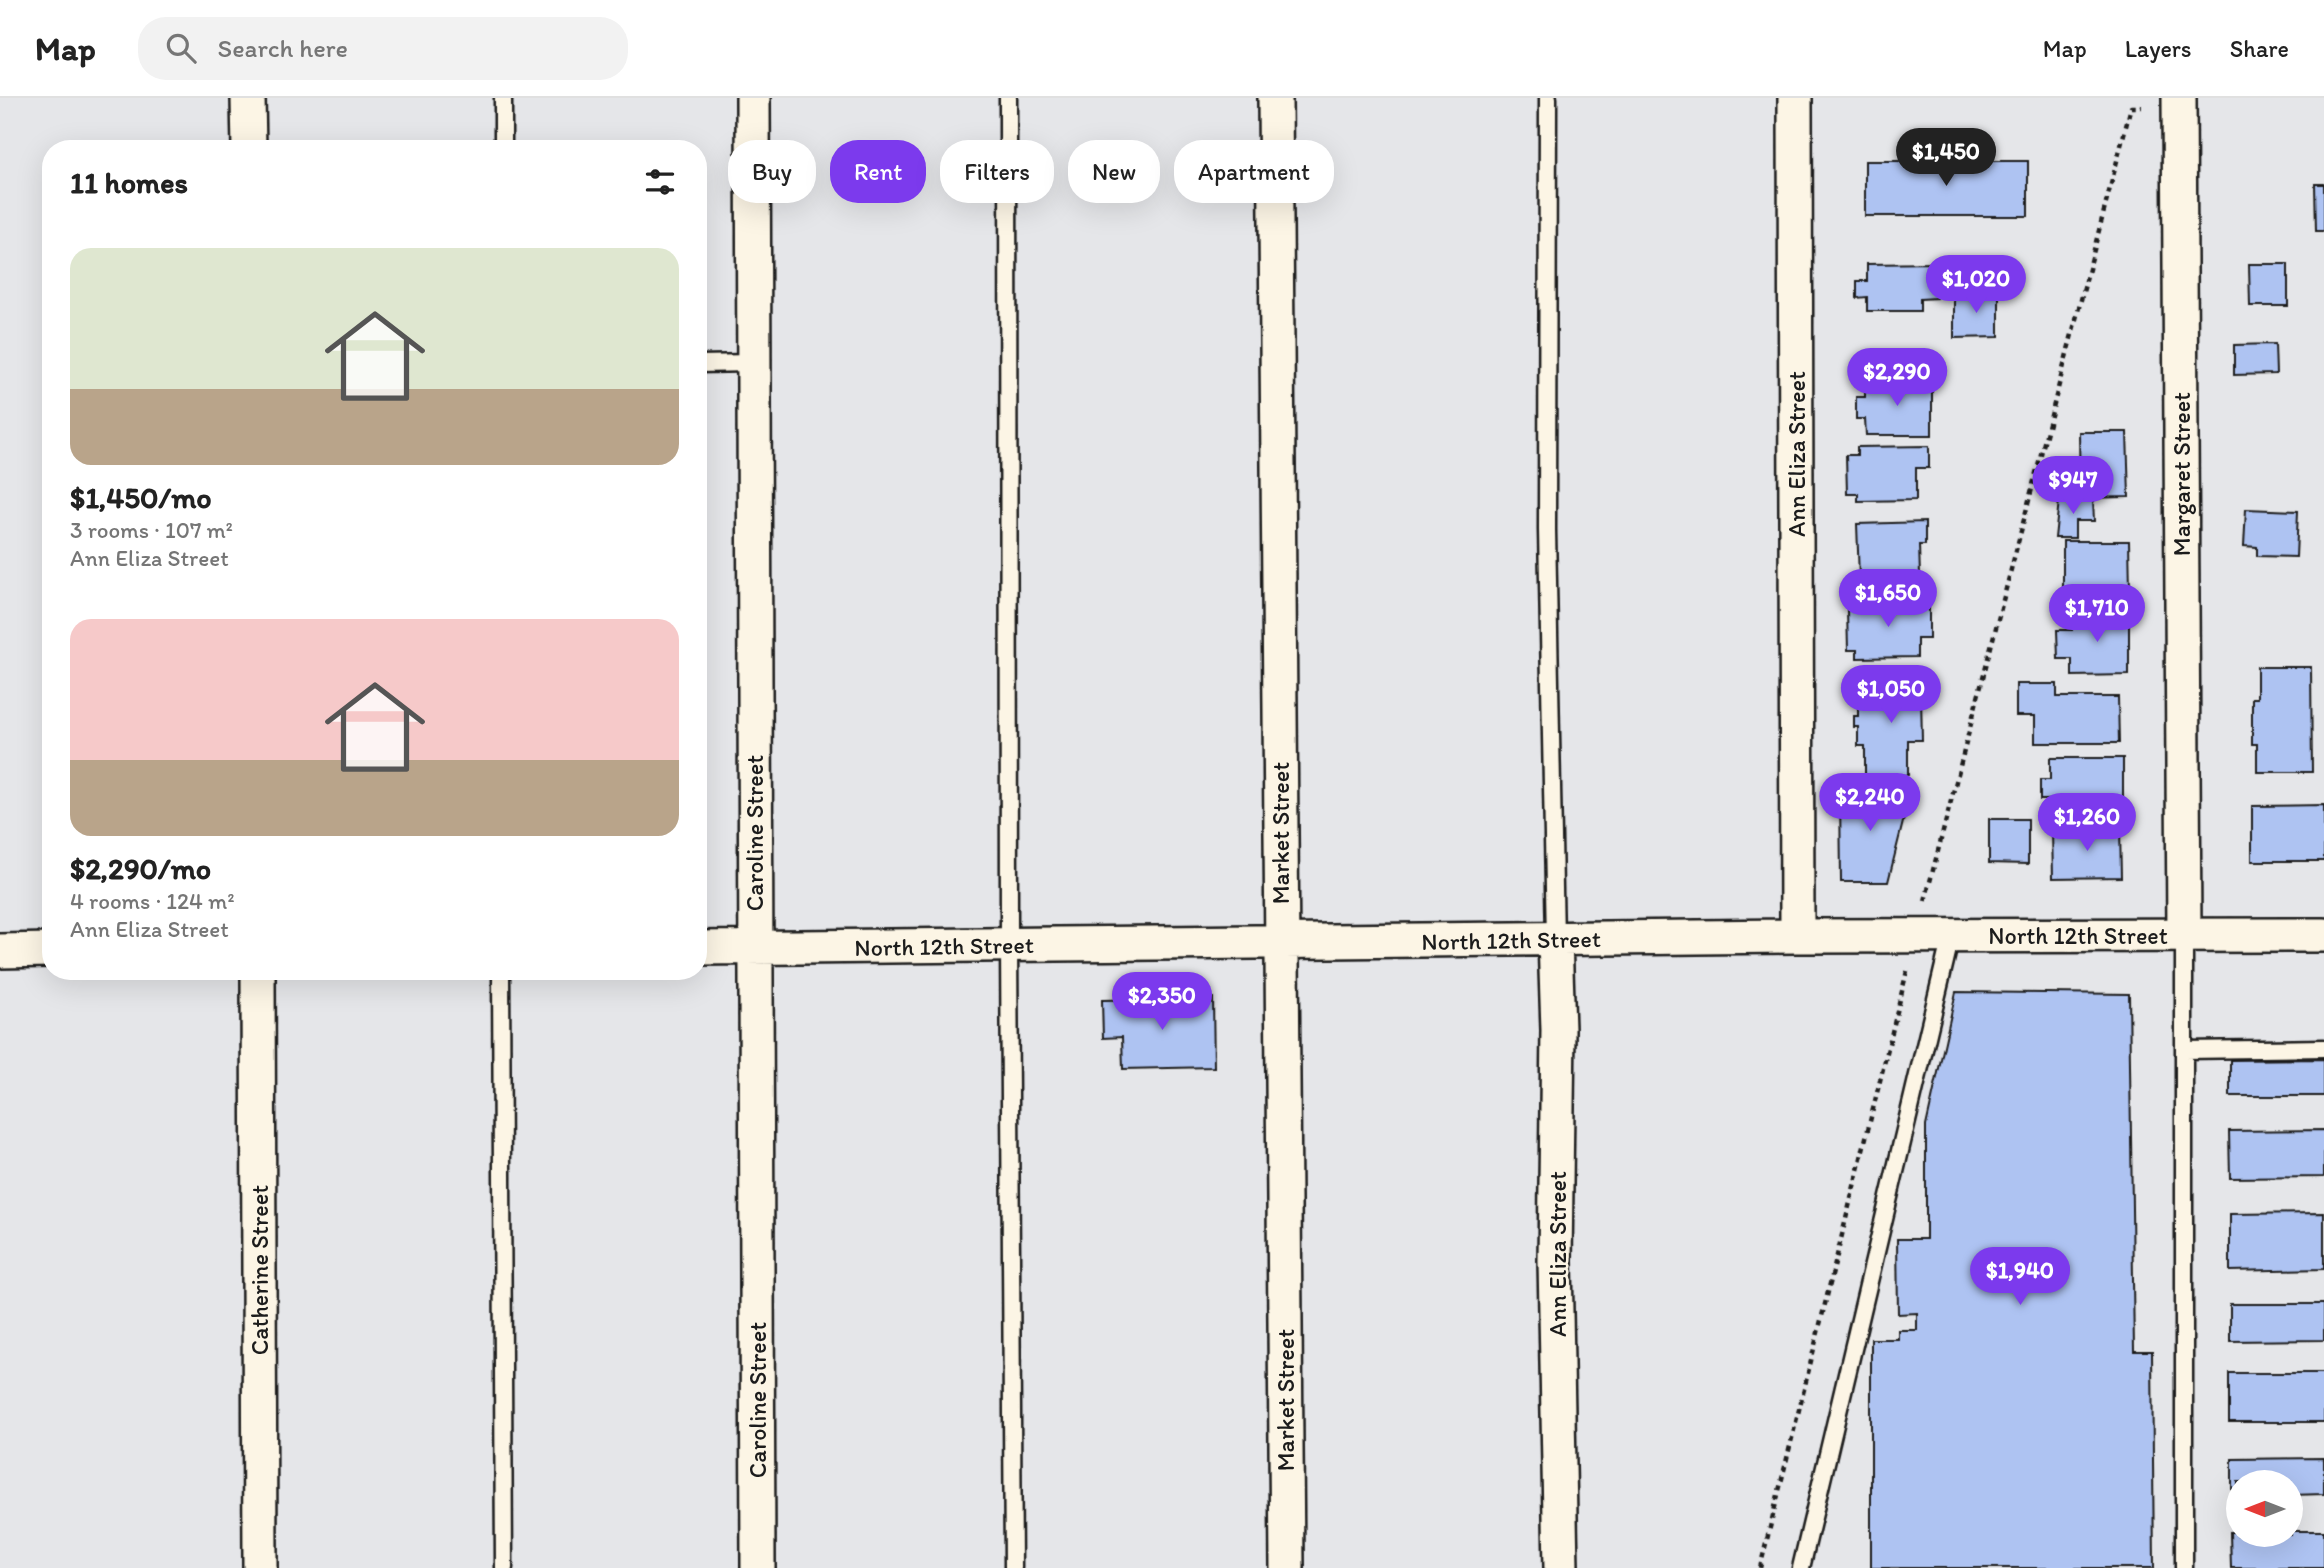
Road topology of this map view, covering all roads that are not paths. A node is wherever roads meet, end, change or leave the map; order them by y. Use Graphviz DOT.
graph roads {
  1 [pos="248,98"];
  2 [pos="503,98"];
  3 [pos="752,98"];
  4 [pos="1008,98"];
  5 [pos="1275,98"];
  6 [pos="1548,98"];
  7 [pos="1795,98"];
  8 [pos="2179,98"];
  9 [pos="249,140"];
  10 [pos="503,140"];
  11 [pos="753,363"];
  12 [pos="707,364"];
  13 [pos="2184,935"];
  14 [pos="2324,935"];
  15 [pos="1797,936"];
  16 [pos="1951,936"];
  17 [pos="1555,939"];
  18 [pos="1281,942"];
  19 [pos="1009,945"];
  20 [pos="707,948"];
  21 [pos="754,948"];
  22 [pos="42,950"];
  23 [pos="0,951"];
  24 [pos="258,980"];
  25 [pos="501,980"];
  26 [pos="2324,1048"];
  27 [pos="2184,1050"];
  28 [pos="260,1568"];
  29 [pos="504,1568"];
  30 [pos="758,1568"];
  31 [pos="1013,1568"];
  32 [pos="1287,1568"];
  33 [pos="1561,1568"];
  34 [pos="1801,1568"];
  35 [pos="2184,1568"];
  1 -- 9 [label="street"];
  2 -- 10 [label="lane"];
  3 -- 11 [label="street, Caroline Street"];
  4 -- 19 [label="lane"];
  5 -- 18 [label="street, Market Street"];
  6 -- 17 [label="lane"];
  7 -- 15 [label="street, Ann Eliza Street"];
  8 -- 13 [label="street, Margaret Street"];
  11 -- 12 [label="lane"];
  11 -- 21 [label="street, Caroline Street"];
  13 -- 14 [label="street, North 12th Street"];
  13 -- 16 [label="street, North 12th Street"];
  13 -- 27 [label="lane"];
  15 -- 16 [label="street, North 12th Street"];
  15 -- 17 [label="street, North 12th Street"];
  16 -- 34 [label="lane"];
  17 -- 18 [label="street, North 12th Street"];
  17 -- 33 [label="street, Ann Eliza Street"];
  18 -- 19 [label="street, North 12th Street"];
  18 -- 32 [label="street, Market Street"];
  19 -- 21 [label="street, North 12th Street"];
  19 -- 31 [label="lane"];
  20 -- 21 [label="street, North 12th Street"];
  21 -- 30 [label="street, Caroline Street"];
  22 -- 23 [label="street"];
  24 -- 28 [label="street, Catherine Street"];
  25 -- 29 [label="lane"];
  26 -- 27 [label="lane"];
  27 -- 35 [label="lane"];
}
